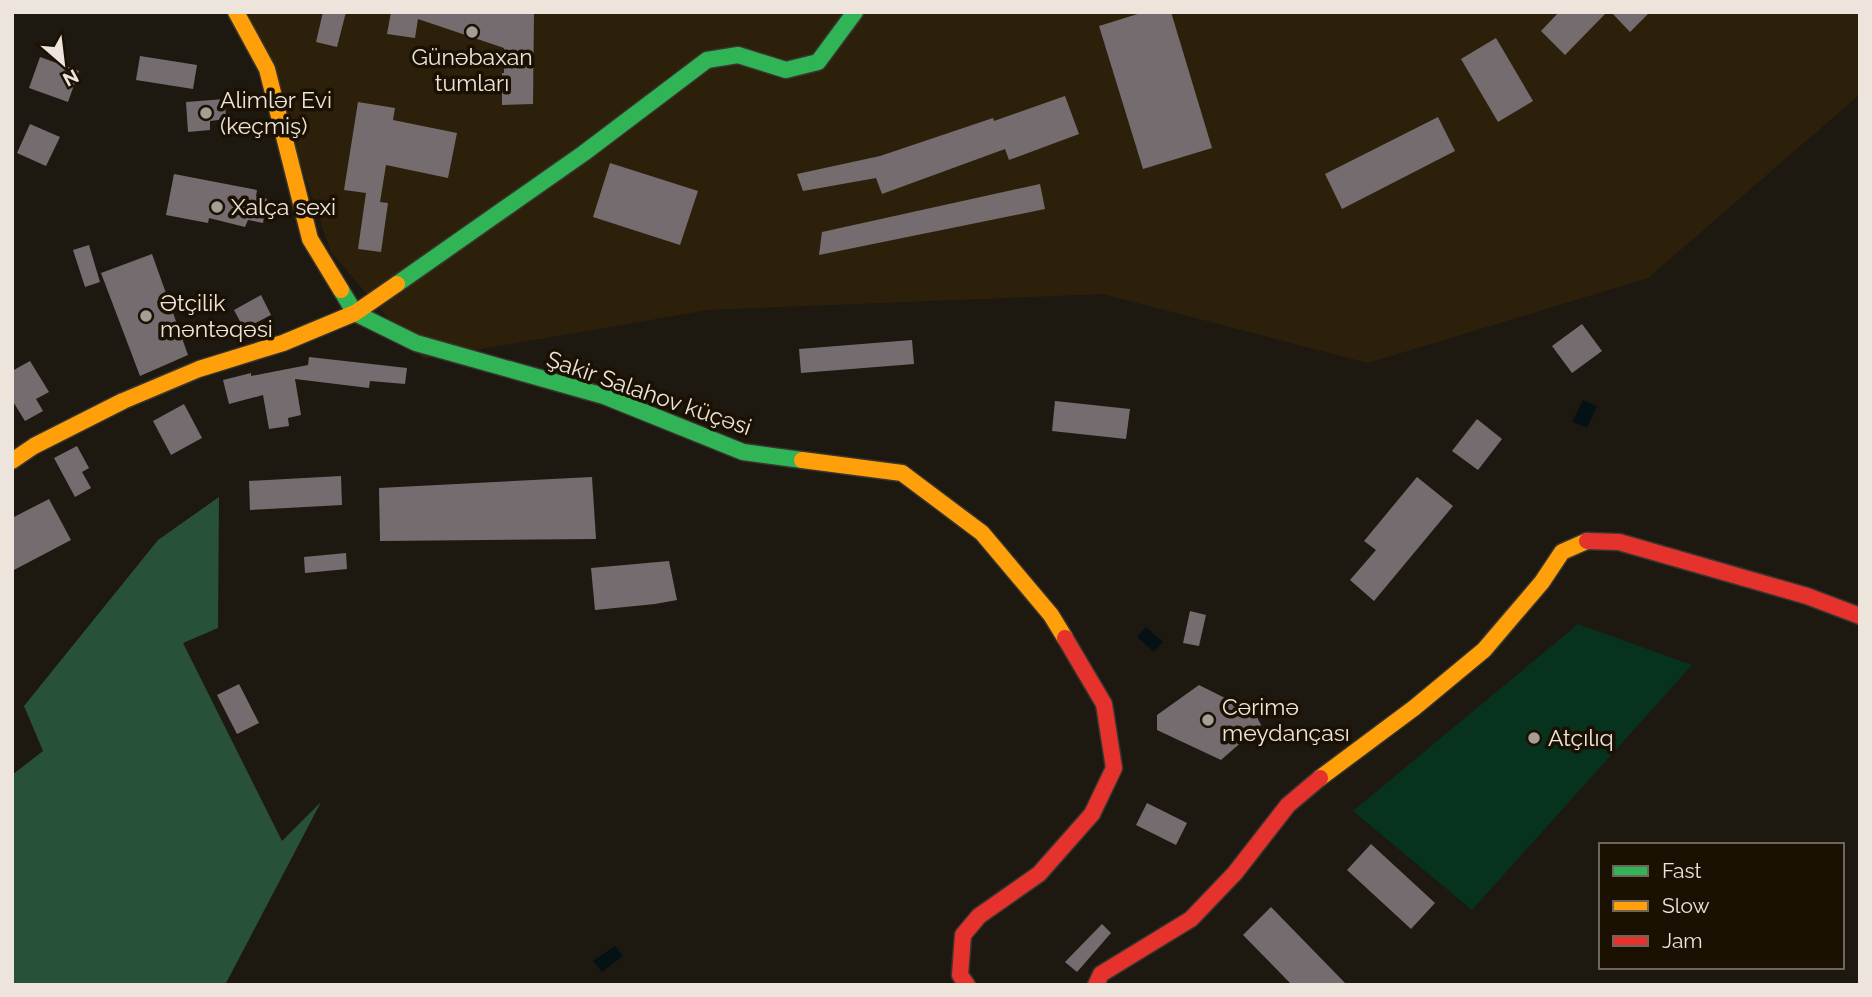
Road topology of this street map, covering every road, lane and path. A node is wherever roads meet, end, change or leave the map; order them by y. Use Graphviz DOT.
graph roads {
  1 [pos="236,12"];
  2 [pos="855,12"];
  3 [pos="355,313"];
  4 [pos="12,461"];
  5 [pos="1860,616"];
  6 [pos="967,985"];
  7 [pos="1096,985"];
  1 -- 3 [label="street"];
  2 -- 3 [label="street"];
  3 -- 4 [label="street"];
  3 -- 6 [label="street, Şakir Salahov küçəsi"];
  5 -- 7 [label="street"];
}
